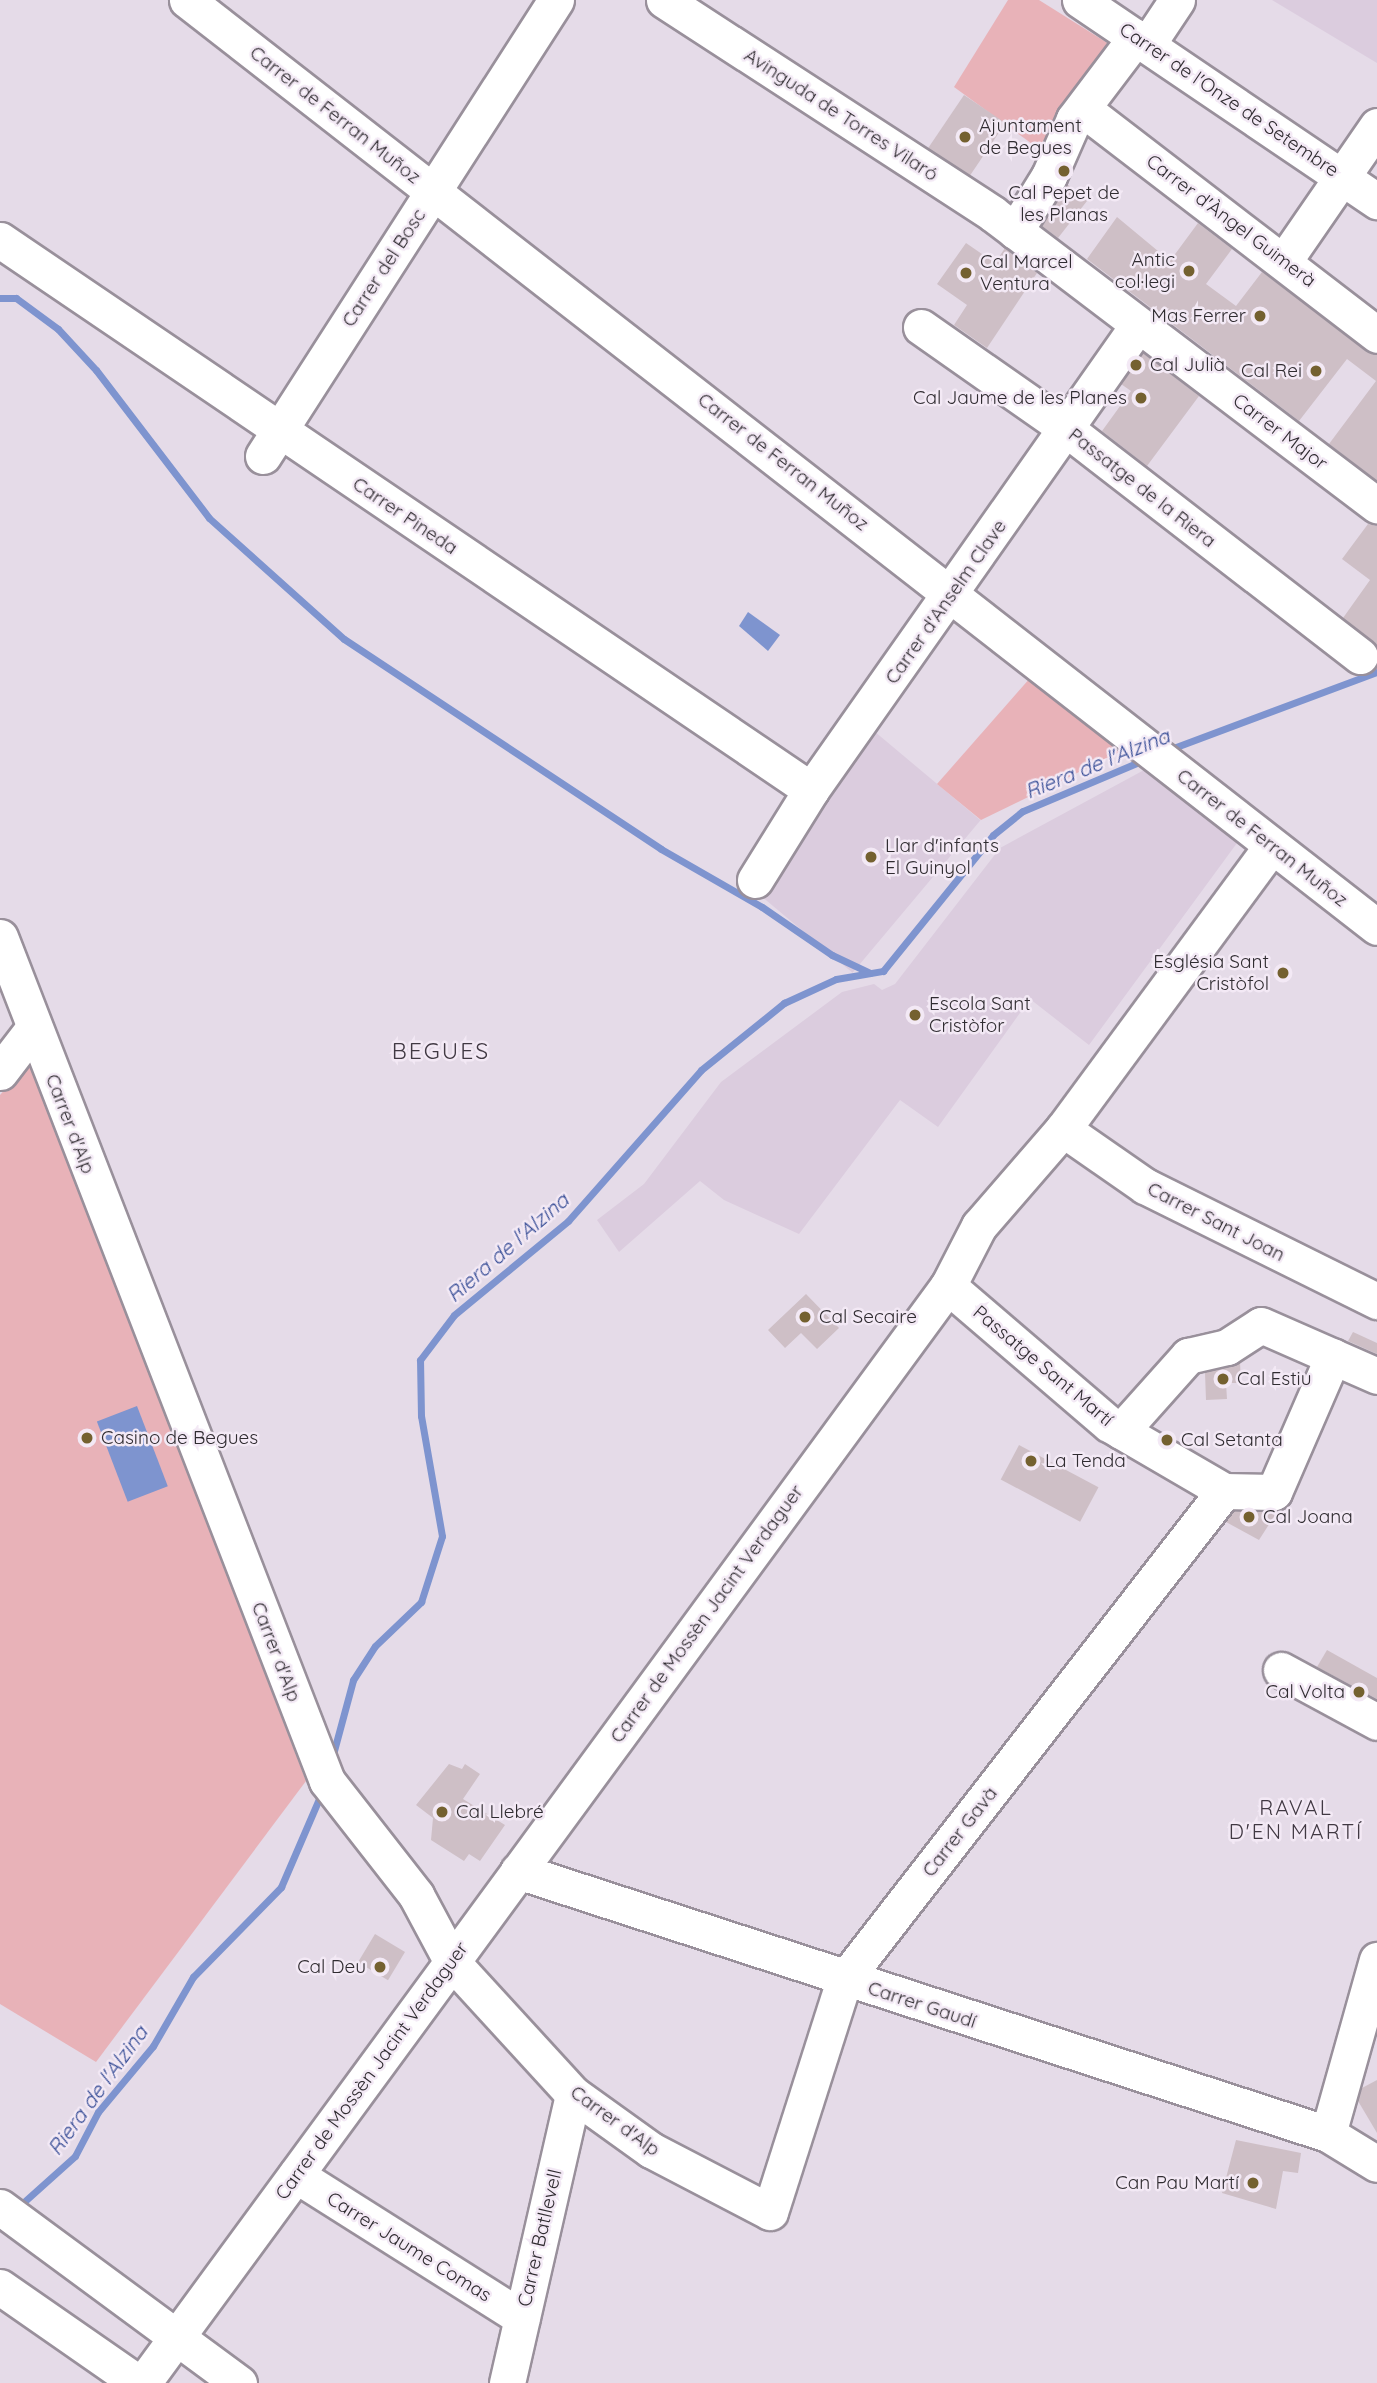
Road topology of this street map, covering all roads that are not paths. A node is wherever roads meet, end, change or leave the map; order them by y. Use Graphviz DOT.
graph roads {
  1 [pos="187,0"];
  2 [pos="556,0"];
  3 [pos="664,0"];
  4 [pos="1080,0"];
  5 [pos="1177,0"];
  6 [pos="1141,41"];
  7 [pos="1083,109"];
  8 [pos="1377,126"];
  9 [pos="1341,176"];
  10 [pos="433,191"];
  11 [pos="1377,201"];
  12 [pos="1015,231"];
  13 [pos="0,240"];
  14 [pos="1284,261"];
  15 [pos="1138,325"];
  16 [pos="921,327"];
  17 [pos="1377,335"];
  18 [pos="1065,428"];
  19 [pos="271,444"];
  20 [pos="1377,506"];
  21 [pos="954,595"];
  22 [pos="1360,656"];
  23 [pos="811,790"];
  24 [pos="1271,847"];
  25 [pos="755,880"];
  26 [pos="1377,927"];
  27 [pos="0,937"];
  28 [pos="33,1029"];
  29 [pos="0,1072"];
  30 [pos="1063,1129"];
  31 [pos="948,1286"];
  32 [pos="1377,1301"];
  33 [pos="1333,1356"];
  34 [pos="1377,1376"];
  35 [pos="1121,1431"];
  36 [pos="1224,1491"];
  37 [pos="1281,1670"];
  38 [pos="1377,1722"];
  39 [pos="518,1871"];
  40 [pos="1377,1960"];
  41 [pos="452,1962"];
  42 [pos="844,1980"];
  43 [pos="1372,2004"];
  44 [pos="573,2094"];
  45 [pos="1328,2134"];
  46 [pos="1377,2164"];
  47 [pos="296,2175"];
  48 [pos="0,2207"];
  49 [pos="770,2212"];
  50 [pos="0,2287"];
  51 [pos="522,2318"];
  52 [pos="177,2337"];
  53 [pos="138,2383"];
  54 [pos="143,2383"];
  55 [pos="239,2383"];
  56 [pos="507,2383"];
  1 -- 10 [label="street, Carrer de Ferran Muñoz"];
  2 -- 10 [label="street, Carrer del Bosc"];
  3 -- 12 [label="street, Avinguda de Torres Vilaró"];
  4 -- 6 [label="street, Carrer de l'Onze de Setembre"];
  5 -- 6 [label="street"];
  6 -- 7 [label="street"];
  6 -- 9 [label="street, Carrer de l'Onze de Setembre"];
  7 -- 12 [label="street"];
  7 -- 14 [label="street, Carrer d'Àngel Guimerà"];
  8 -- 9 [label="street"];
  9 -- 11 [label="street, Carrer de l'Onze de Setembre"];
  9 -- 14 [label="street"];
  10 -- 19 [label="street, Carrer del Bosc"];
  10 -- 21 [label="street, Carrer de Ferran Muñoz"];
  12 -- 15 [label="street, Carrer Major"];
  13 -- 19 [label="street, Carrer Pineda"];
  14 -- 17 [label="street, Carrer d'Àngel Guimerà"];
  15 -- 18 [label="street, Carrer d'Anselm Clave"];
  15 -- 20 [label="street, Carrer Major"];
  16 -- 18 [label="street, Passatge de la Riera"];
  18 -- 21 [label="street, Carrer d'Anselm Clave"];
  18 -- 22 [label="street, Passatge de la Riera"];
  19 -- 23 [label="street, Carrer Pineda"];
  21 -- 23 [label="street, Carrer d'Anselm Clave"];
  21 -- 24 [label="street, Carrer de Ferran Muñoz"];
  23 -- 25 [label="street, Carrer d'Anselm Clave"];
  24 -- 26 [label="street, Carrer de Ferran Muñoz"];
  24 -- 30 [label="street, Carrer de Mossèn Jacint Verdaguer"];
  27 -- 28 [label="street, Carrer d'Alp"];
  28 -- 29 [label="street"];
  28 -- 41 [label="street, Carrer d'Alp"];
  30 -- 31 [label="street, Carrer de Mossèn Jacint Verdaguer"];
  30 -- 32 [label="street, Carrer Sant Joan"];
  31 -- 35 [label="street, Passatge Sant Martí"];
  31 -- 39 [label="street, Carrer de Mossèn Jacint Verdaguer"];
  33 -- 34 [label="street"];
  33 -- 35 [label="street"];
  33 -- 36 [label="street, Passatge Sant Martí"];
  35 -- 36 [label="street, Passatge Sant Martí"];
  36 -- 42 [label="street, Carrer Gavà"];
  37 -- 38 [label="street"];
  39 -- 41 [label="street, Carrer de Mossèn Jacint Verdaguer"];
  39 -- 42 [label="street, Carrer Gaudí"];
  40 -- 43 [label="street"];
  41 -- 44 [label="street, Carrer d'Alp"];
  41 -- 47 [label="street, Carrer de Mossèn Jacint Verdaguer"];
  42 -- 45 [label="street, Carrer Gaudí"];
  42 -- 49 [label="street, Carrer Gavà"];
  43 -- 45 [label="street"];
  44 -- 49 [label="street, Carrer d'Alp"];
  44 -- 51 [label="street, Carrer Batllevell"];
  45 -- 46 [label="street, Carrer Gaudí"];
  47 -- 51 [label="street, Carrer Jaume Comas"];
  47 -- 52 [label="street, Carrer de Mossèn Jacint Verdaguer"];
  48 -- 52 [label="street"];
  50 -- 53 [label="street"];
  51 -- 56 [label="street, Carrer Batllevell"];
  52 -- 54 [label="street, Carrer de Mossèn Jacint Verdaguer"];
  52 -- 55 [label="street"];
}
